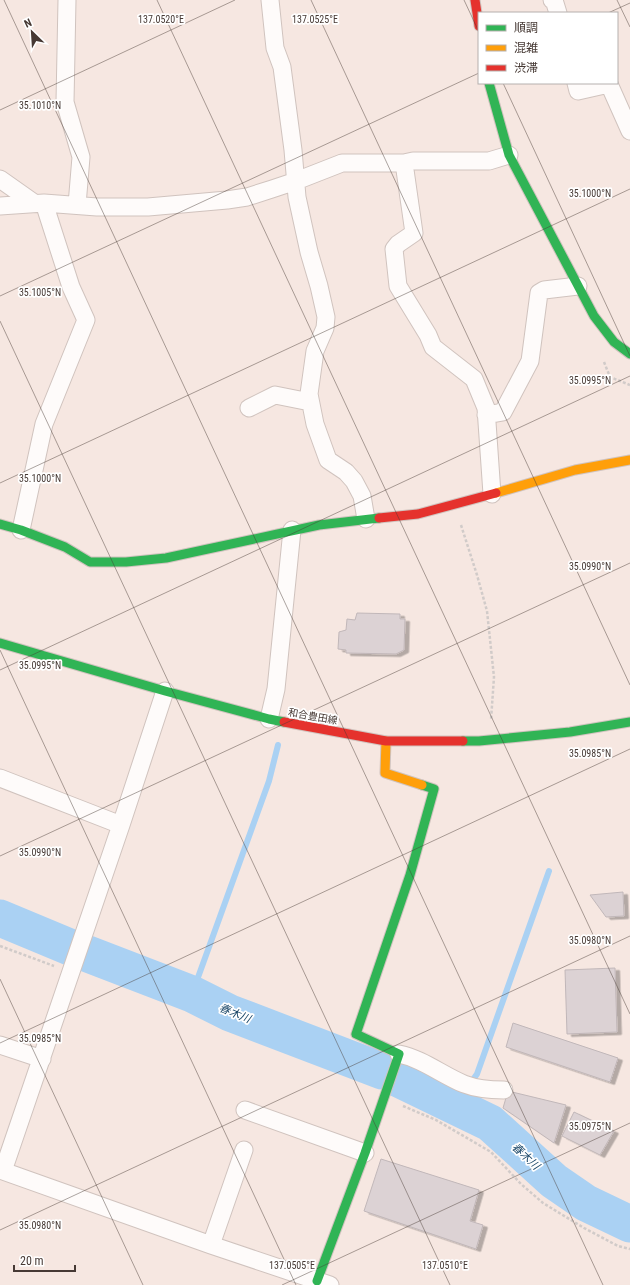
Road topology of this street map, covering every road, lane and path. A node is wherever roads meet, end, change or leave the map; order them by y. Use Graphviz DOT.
graph roads {
  1 [pos="67,0"];
  2 [pos="270,0"];
  3 [pos="475,0"];
  4 [pos="552,0"];
  5 [pos="558,12"];
  6 [pos="478,20"];
  7 [pos="489,84"];
  8 [pos="576,84"];
  9 [pos="609,84"];
  10 [pos="609,84"];
  11 [pos="630,131"];
  12 [pos="509,156"];
  13 [pos="404,163"];
  14 [pos="0,179"];
  15 [pos="296,181"];
  16 [pos="39,203"];
  17 [pos="77,205"];
  18 [pos="0,206"];
  19 [pos="578,286"];
  20 [pos="630,354"];
  21 [pos="610,377"];
  22 [pos="630,385"];
  23 [pos="310,402"];
  24 [pos="249,408"];
  25 [pos="486,415"];
  26 [pos="630,460"];
  27 [pos="492,494"];
  28 [pos="455,504"];
  29 [pos="366,520"];
  30 [pos="0,524"];
  31 [pos="21,530"];
  32 [pos="292,530"];
  33 [pos="0,642"];
  34 [pos="165,691"];
  35 [pos="269,719"];
  36 [pos="630,722"];
  37 [pos="491,740"];
  38 [pos="386,741"];
  39 [pos="0,778"];
  40 [pos="121,825"];
  41 [pos="0,946"];
  42 [pos="70,972"];
  43 [pos="0,1045"];
  44 [pos="399,1054"];
  45 [pos="42,1059"];
  46 [pos="504,1090"];
  47 [pos="384,1098"];
  48 [pos="245,1110"];
  49 [pos="244,1150"];
  50 [pos="365,1153"];
  51 [pos="2,1171"];
  52 [pos="211,1245"];
  53 [pos="630,1249"];
  54 [pos="324,1283"];
  1 -- 17 [label="street"];
  2 -- 15 [label="street"];
  3 -- 6 [label="street"];
  4 -- 5 [label="street"];
  7 -- 12 [label="street"];
  8 -- 9 [label="street"];
  10 -- 11 [label="street"];
  12 -- 13 [label="street"];
  12 -- 19 [label="street"];
  13 -- 15 [label="street"];
  13 -- 25 [label="street"];
  14 -- 16 [label="street"];
  15 -- 17 [label="street"];
  15 -- 23 [label="street"];
  16 -- 17 [label="street"];
  16 -- 18 [label="street"];
  16 -- 31 [label="street"];
  19 -- 20 [label="street"];
  19 -- 25 [label="street"];
  21 -- 22 [label="path"];
  23 -- 24 [label="street"];
  23 -- 29 [label="street"];
  25 -- 27 [label="street"];
  26 -- 27 [label="street"];
  27 -- 28 [label="street"];
  28 -- 29 [label="street"];
  28 -- 37 [label="path"];
  29 -- 32 [label="street"];
  30 -- 31 [label="street"];
  31 -- 32 [label="street"];
  32 -- 35 [label="street"];
  33 -- 34 [label="street, 和合豊田線"];
  34 -- 35 [label="street, 和合豊田線"];
  34 -- 40 [label="street"];
  35 -- 38 [label="street, 和合豊田線"];
  36 -- 37 [label="street, 和合豊田線"];
  37 -- 38 [label="street, 和合豊田線"];
  38 -- 44 [label="street"];
  39 -- 40 [label="street"];
  40 -- 42 [label="street"];
  41 -- 42 [label="path"];
  42 -- 45 [label="street"];
  43 -- 45 [label="street"];
  44 -- 46 [label="street"];
  44 -- 47 [label="street"];
  45 -- 51 [label="street"];
  47 -- 50 [label="street"];
  47 -- 53 [label="path"];
  48 -- 50 [label="street"];
  49 -- 52 [label="street"];
  50 -- 54 [label="street"];
  51 -- 52 [label="street"];
  52 -- 54 [label="street"];
}
